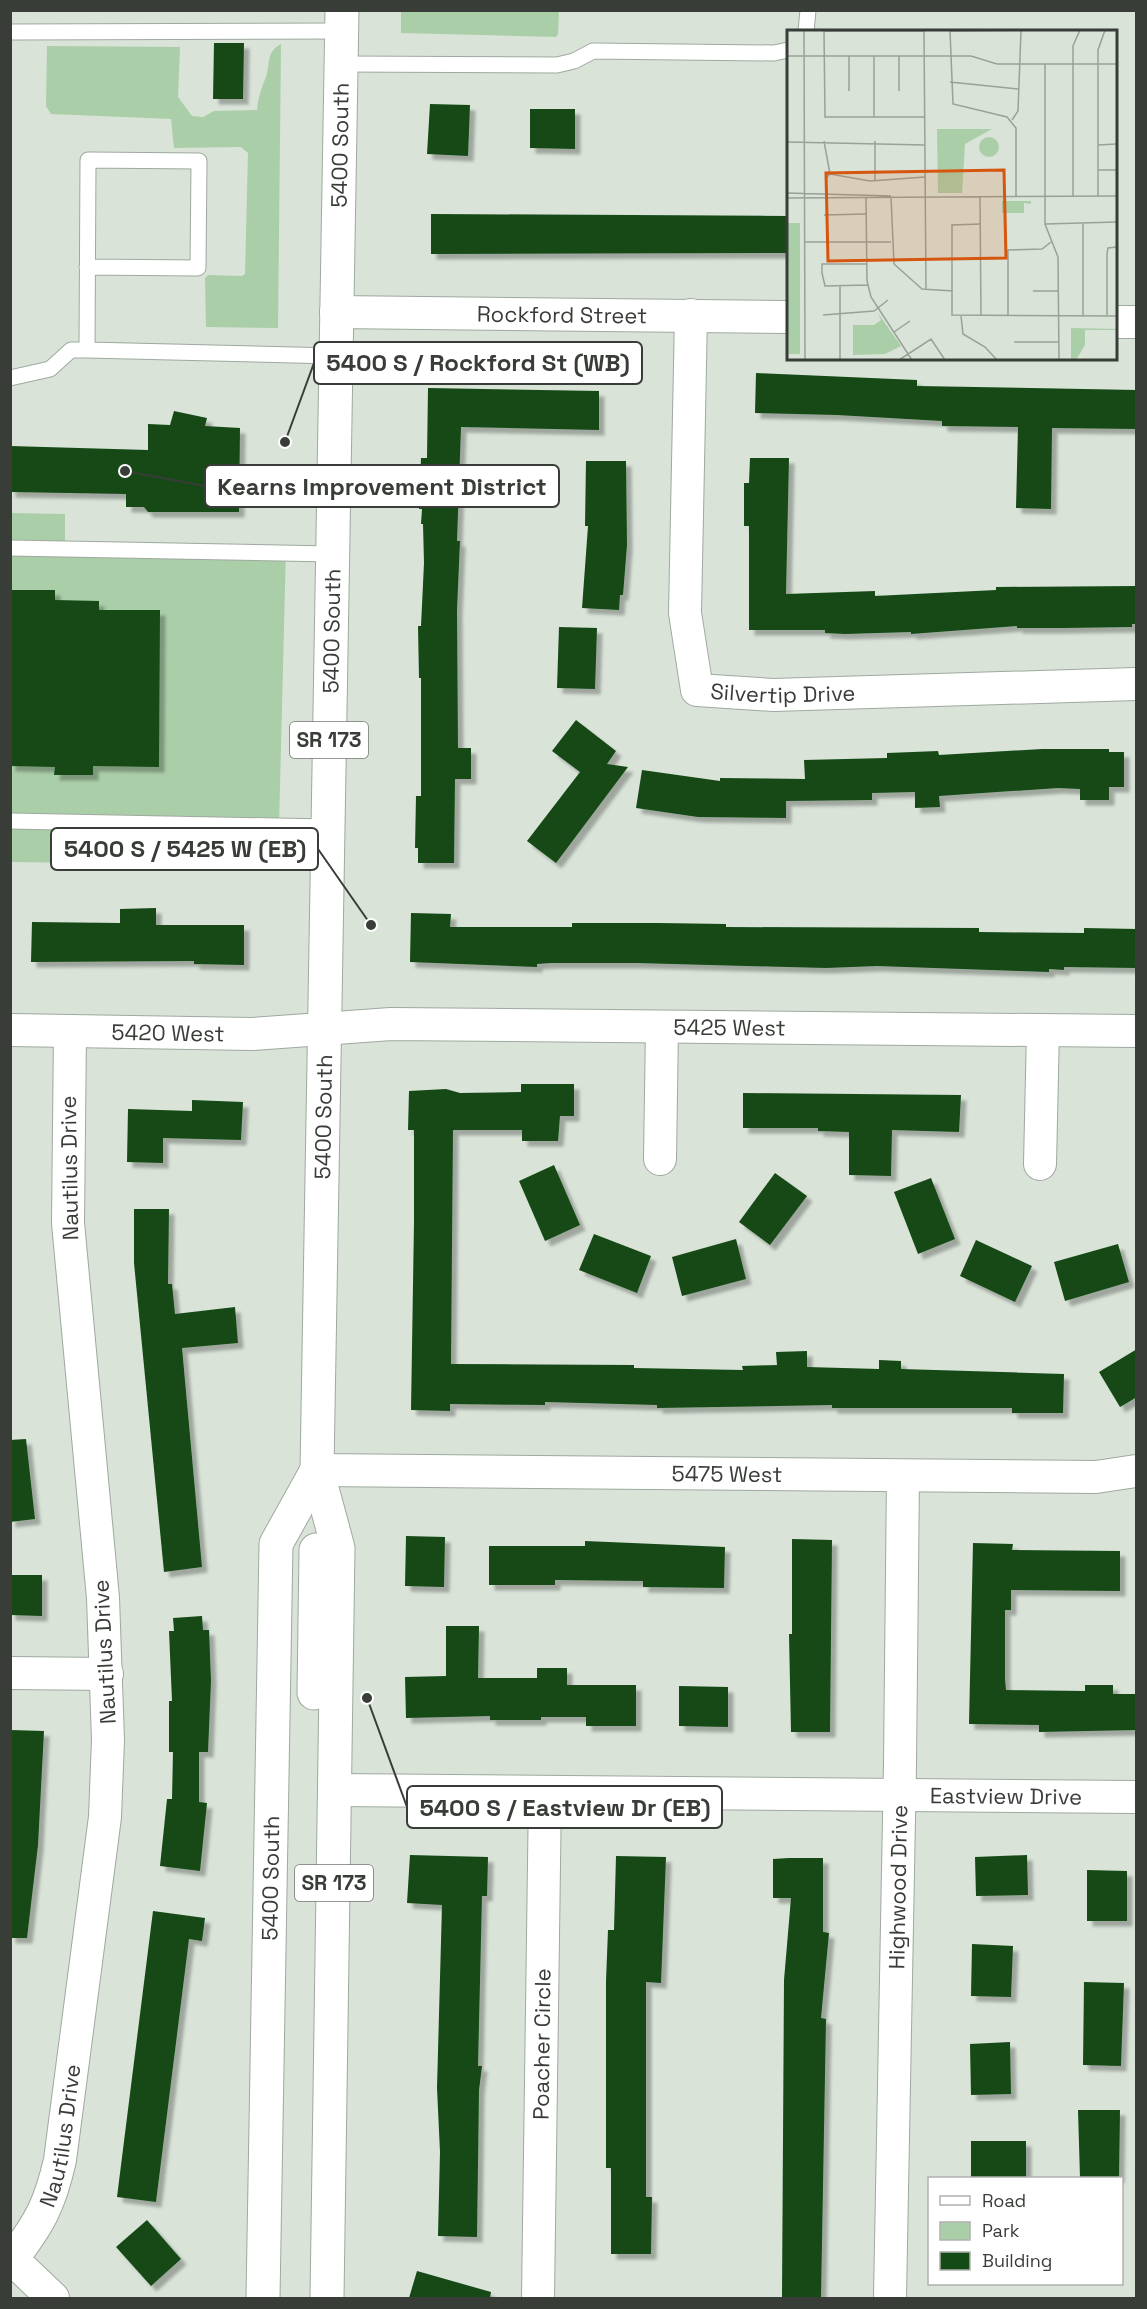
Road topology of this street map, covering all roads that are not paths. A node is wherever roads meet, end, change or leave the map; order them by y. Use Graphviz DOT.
graph roads {
  1 [pos="808,10"];
  2 [pos="342,21"];
  3 [pos="806,30"];
  4 [pos="10,32"];
  5 [pos="787,50"];
  6 [pos="340,64"];
  7 [pos="87,267"];
  8 [pos="336,312"];
  9 [pos="691,315"];
  10 [pos="787,317"];
  11 [pos="1117,322"];
  12 [pos="1137,322"];
  13 [pos="87,350"];
  14 [pos="335,356"];
  15 [pos="10,378"];
  16 [pos="10,548"];
  17 [pos="332,554"];
  18 [pos="1137,684"];
  19 [pos="10,821"];
  20 [pos="328,827"];
  21 [pos="662,1027"];
  22 [pos="324,1029"];
  23 [pos="10,1030"];
  24 [pos="1043,1030"];
  25 [pos="70,1031"];
  26 [pos="1137,1031"];
  27 [pos="660,1159"];
  28 [pos="1040,1164"];
  29 [pos="317,1470"];
  30 [pos="1137,1471"];
  31 [pos="903,1476"];
  32 [pos="10,1673"];
  33 [pos="107,1674"];
  34 [pos="336,1790"];
  35 [pos="544,1792"];
  36 [pos="899,1796"];
  37 [pos="1137,1797"];
  38 [pos="11,2259"];
  39 [pos="53,2298"];
  40 [pos="263,2298"];
  41 [pos="327,2298"];
  42 [pos="538,2298"];
  43 [pos="890,2298"];
  1 -- 3 [label="lane"];
  2 -- 4 [label="lane"];
  2 -- 6 [label="main road, 5400 South / SR 173"];
  5 -- 6 [label="lane"];
  6 -- 8 [label="main road, 5400 South / SR 173"];
  7 -- 7 [label="lane"];
  7 -- 13 [label="lane"];
  8 -- 9 [label="street, Rockford Street"];
  8 -- 14 [label="main road, 5400 South / SR 173"];
  9 -- 10 [label="street, Rockford Street"];
  9 -- 18 [label="street, Silvertip Drive"];
  11 -- 12 [label="street"];
  13 -- 14 [label="lane"];
  13 -- 15 [label="lane"];
  14 -- 17 [label="main road, 5400 South / SR 173"];
  16 -- 17 [label="lane"];
  17 -- 20 [label="main road, 5400 South / SR 173"];
  19 -- 20 [label="lane"];
  20 -- 22 [label="main road, 5400 South / SR 173"];
  21 -- 22 [label="street, 5425 West"];
  21 -- 24 [label="street, 5425 West"];
  21 -- 27 [label="street"];
  22 -- 25 [label="street, 5420 West"];
  22 -- 29 [label="main road, 5400 South / SR 173"];
  23 -- 25 [label="street, 5420 West"];
  24 -- 26 [label="street, 5425 West"];
  24 -- 28 [label="street"];
  25 -- 33 [label="street, Nautilus Drive"];
  29 -- 31 [label="street, 5475 West"];
  29 -- 34 [label="main road, 5400 South / SR 173"];
  29 -- 40 [label="main road, 5400 South / SR 173"];
  30 -- 31 [label="street, 5475 West"];
  31 -- 36 [label="street, Highwood Drive"];
  32 -- 33 [label="street"];
  33 -- 38 [label="street, Nautilus Drive"];
  34 -- 35 [label="street, Eastview Drive"];
  34 -- 41 [label="main road, 5400 South / SR 173"];
  35 -- 36 [label="street, Eastview Drive"];
  35 -- 42 [label="street, Poacher Circle"];
  36 -- 37 [label="street, Eastview Drive"];
  36 -- 43 [label="street, Highwood Drive"];
  38 -- 39 [label="street, Nautilus Drive"];
}
